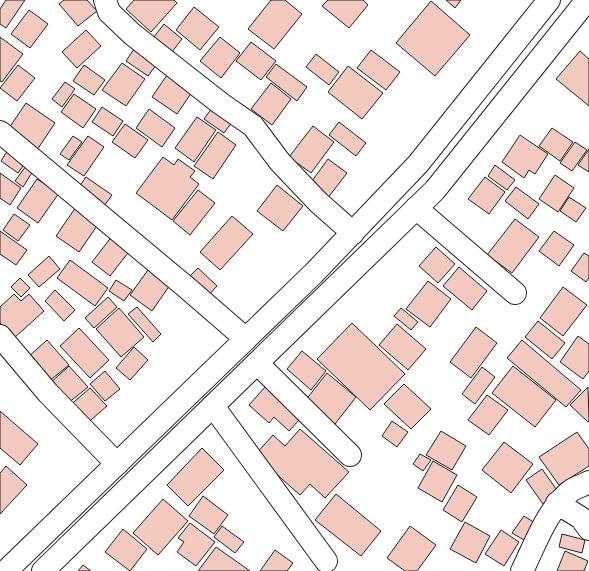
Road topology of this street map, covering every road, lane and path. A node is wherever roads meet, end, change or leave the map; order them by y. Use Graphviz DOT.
graph roads {
  1 [pos="105,0"];
  2 [pos="550,0"];
  3 [pos="585,10"];
  4 [pos="0,132"];
  5 [pos="416,208"];
  6 [pos="353,232"];
  7 [pos="515,293"];
  8 [pos="0,336"];
  9 [pos="246,339"];
  10 [pos="257,363"];
  11 [pos="213,406"];
  12 [pos="350,455"];
  13 [pos="117,464"];
  14 [pos="589,482"];
  15 [pos="557,503"];
  16 [pos="589,529"];
  17 [pos="326,561"];
  18 [pos="6,571"];
  19 [pos="43,571"];
  20 [pos="522,571"];
  1 -- 6 [label="main road"];
  2 -- 6 [label="main road"];
  3 -- 5 [label="main road"];
  4 -- 9 [label="main road"];
  5 -- 7 [label="main road"];
  5 -- 10 [label="main road"];
  6 -- 9 [label="main road"];
  8 -- 13 [label="main road"];
  9 -- 13 [label="main road"];
  10 -- 11 [label="main road"];
  10 -- 12 [label="main road"];
  11 -- 17 [label="main road"];
  11 -- 19 [label="main road"];
  13 -- 18 [label="main road"];
  14 -- 15 [label="main road"];
  15 -- 16 [label="main road"];
  15 -- 20 [label="main road"];
}
